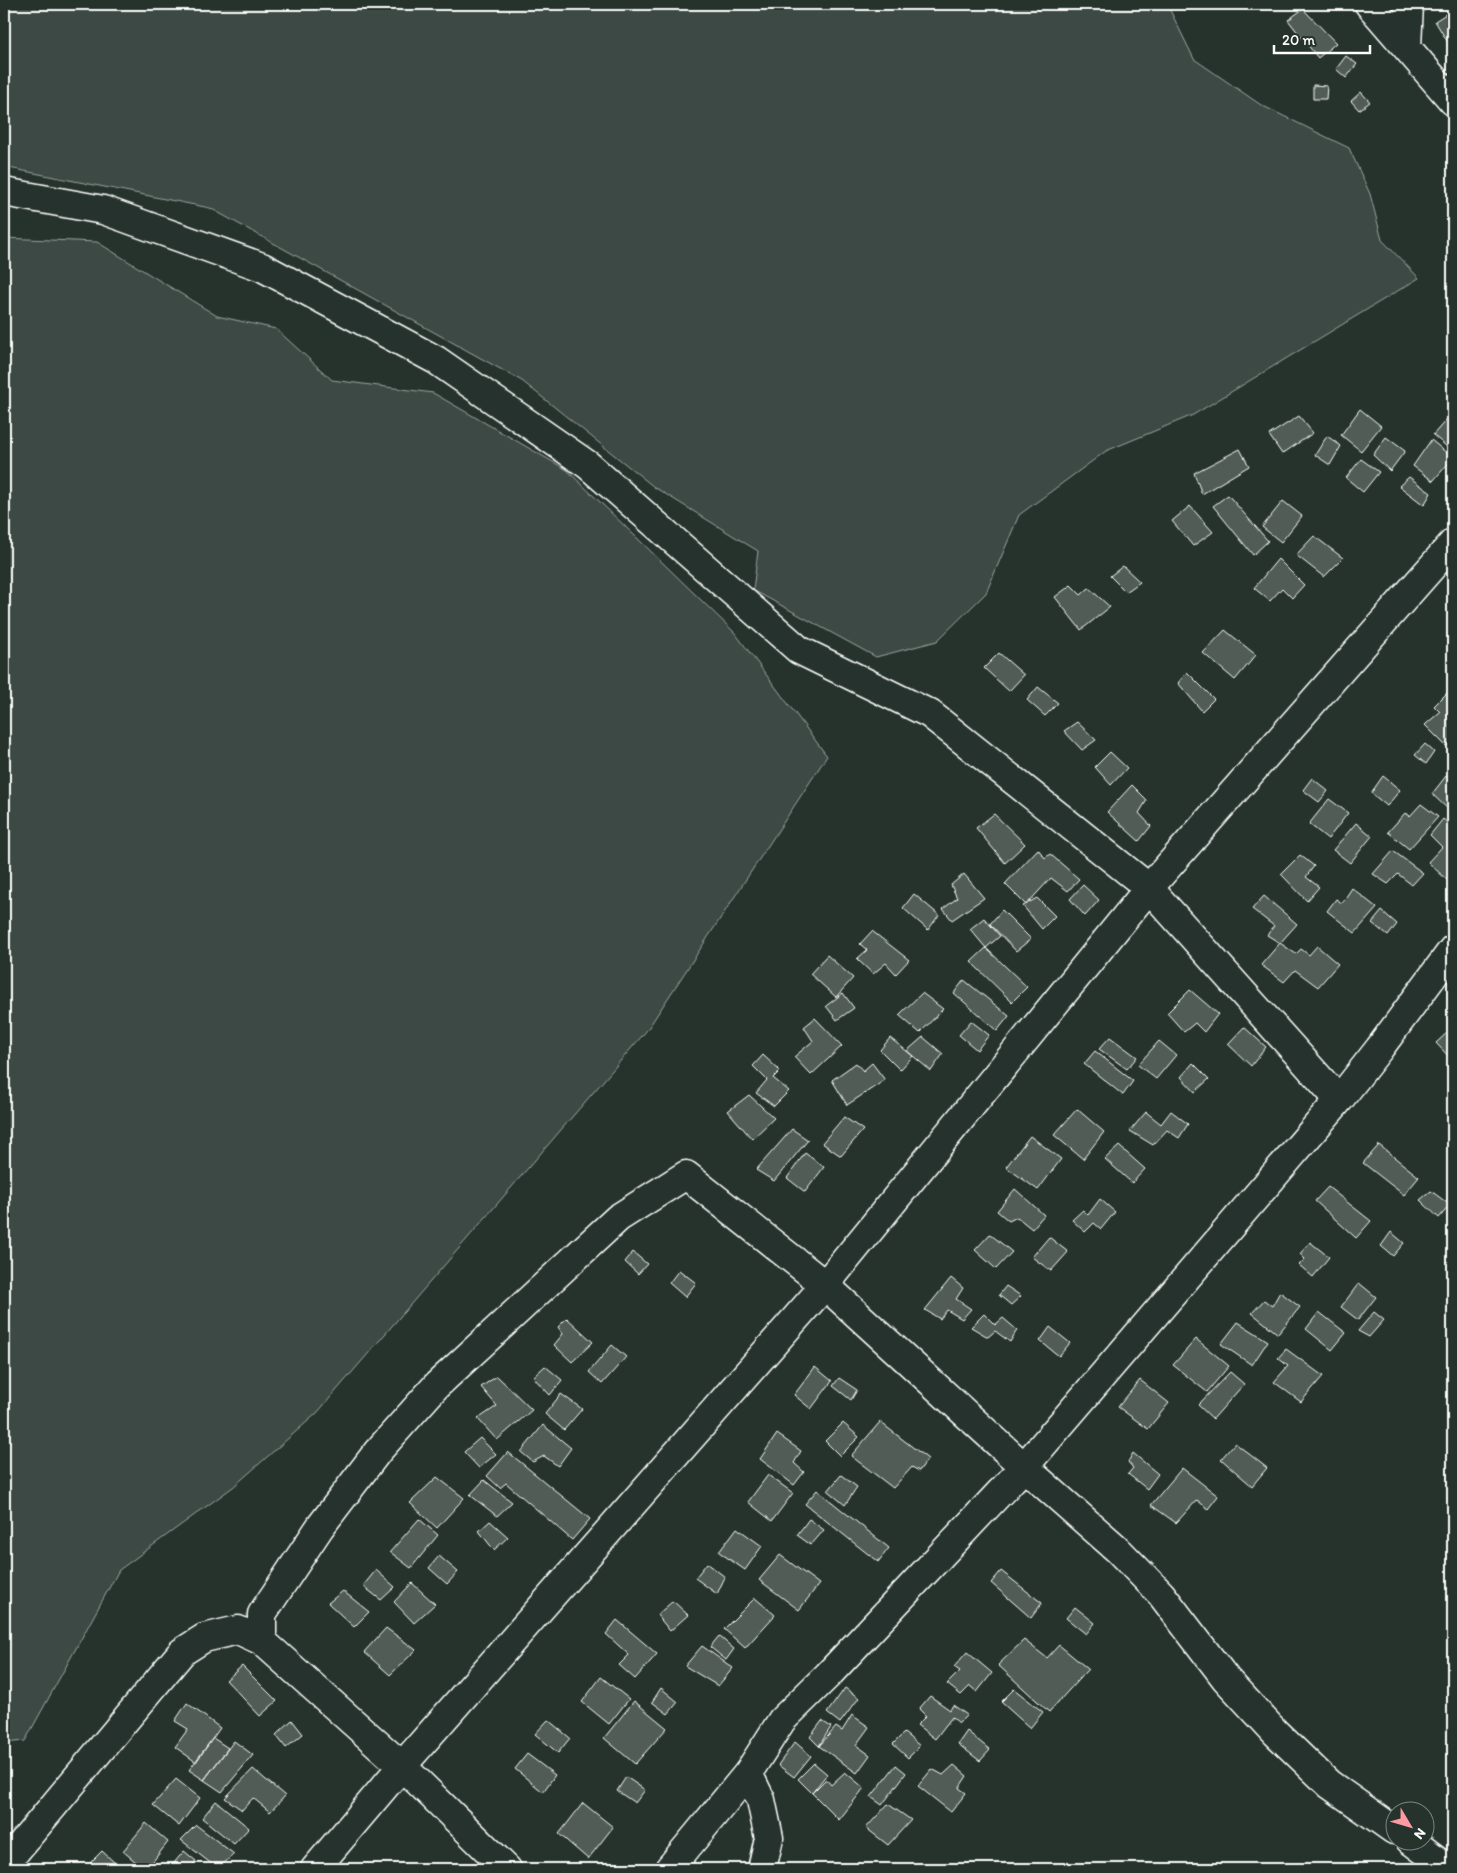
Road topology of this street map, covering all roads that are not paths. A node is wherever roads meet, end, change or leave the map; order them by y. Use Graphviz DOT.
graph roads {
  1 [pos="1369,4"];
  2 [pos="1409,4"];
  3 [pos="1407,47"];
  4 [pos="1453,101"];
  5 [pos="4,192"];
  6 [pos="1453,544"];
  7 [pos="1149,888"];
  8 [pos="1453,949"];
  9 [pos="1338,1100"];
  10 [pos="825,1284"];
  11 [pos="1024,1466"];
  12 [pos="262,1640"];
  13 [pos="402,1766"];
  14 [pos="748,1773"];
  15 [pos="1384,1823"];
  16 [pos="1425,1850"];
  17 [pos="1444,1862"];
  18 [pos="4,1865"];
  19 [pos="315,1869"];
  20 [pos="507,1869"];
  21 [pos="669,1869"];
  22 [pos="762,1869"];
  1 -- 3 [label="street"];
  2 -- 3 [label="street"];
  3 -- 4 [label="street"];
  5 -- 7 [label="street"];
  6 -- 7 [label="street"];
  7 -- 9 [label="street"];
  7 -- 10 [label="street"];
  8 -- 9 [label="street"];
  9 -- 11 [label="street"];
  10 -- 11 [label="street"];
  10 -- 12 [label="street"];
  10 -- 13 [label="street"];
  11 -- 14 [label="street"];
  11 -- 15 [label="street"];
  12 -- 13 [label="street"];
  12 -- 18 [label="street"];
  13 -- 19 [label="street"];
  13 -- 20 [label="street"];
  14 -- 21 [label="street"];
  14 -- 22 [label="street"];
  16 -- 17 [label="street"];
}
